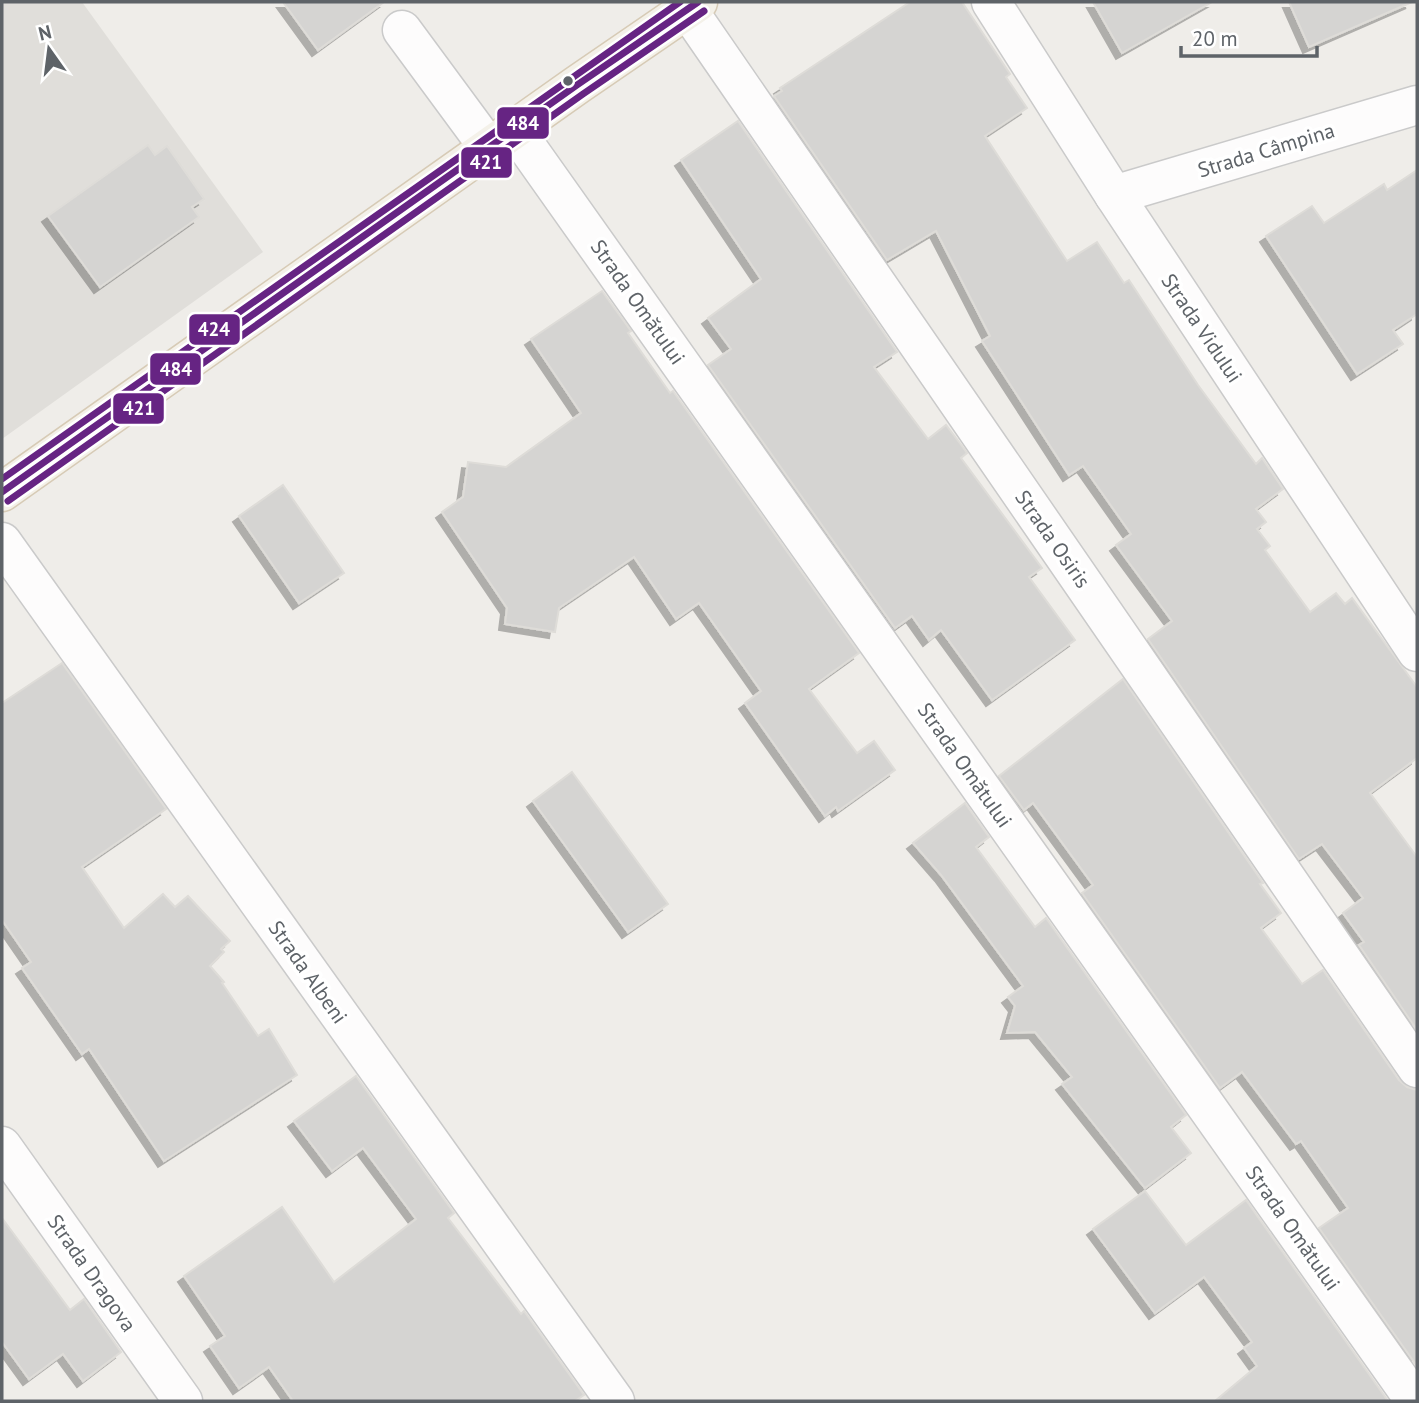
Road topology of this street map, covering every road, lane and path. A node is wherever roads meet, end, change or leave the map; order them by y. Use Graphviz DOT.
graph roads {
  1 [pos="991,2"];
  2 [pos="693,6"];
  3 [pos="402,30"];
  4 [pos="1417,105"];
  5 [pos="502,139"];
  6 [pos="1114,195"];
  7 [pos="2,492"];
  8 [pos="2,542"];
  9 [pos="1417,652"];
  10 [pos="1417,1068"];
  11 [pos="2,1146"];
  12 [pos="183,1401"];
  13 [pos="614,1401"];
  14 [pos="1415,1401"];
  1 -- 6 [label="street, Strada Vidului"];
  2 -- 5 [label="main road"];
  2 -- 10 [label="street, Strada Osiris"];
  3 -- 5 [label="street, Strada Omătului"];
  4 -- 6 [label="street, Strada Câmpina"];
  5 -- 7 [label="main road"];
  5 -- 14 [label="street, Strada Omătului"];
  6 -- 9 [label="street, Strada Vidului"];
  8 -- 13 [label="street, Strada Albeni"];
  11 -- 12 [label="street, Strada Dragova"];
}
